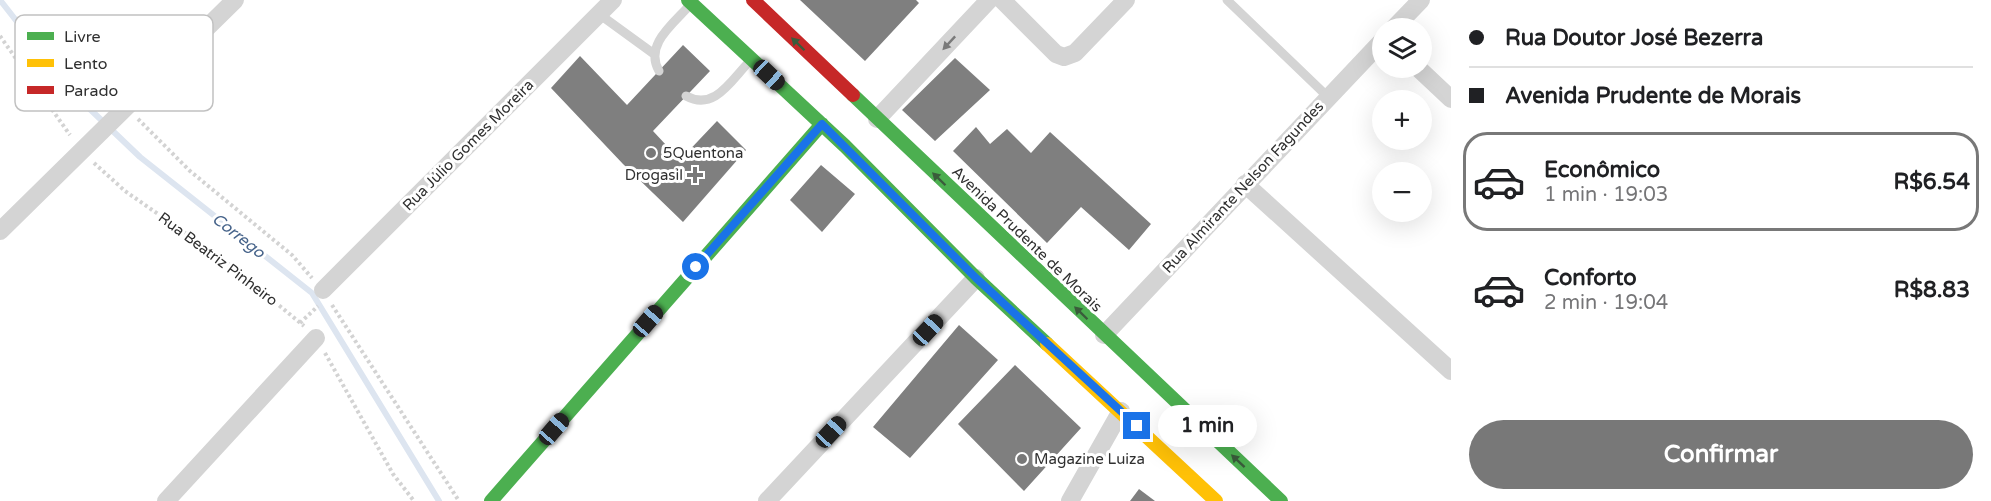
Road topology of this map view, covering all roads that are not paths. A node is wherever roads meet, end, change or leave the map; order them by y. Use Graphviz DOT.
graph roads {
  1 [pos="235,0"];
  2 [pos="613,0"];
  3 [pos="753,0"];
  4 [pos="989,0"];
  5 [pos="1002,0"];
  6 [pos="1126,0"];
  7 [pos="1227,0"];
  8 [pos="1421,0"];
  9 [pos="690,2"];
  10 [pos="599,14"];
  11 [pos="1404,18"];
  12 [pos="213,22"];
  13 [pos="1372,52"];
  14 [pos="654,54"];
  15 [pos="752,59"];
  16 [pos="659,71"];
  17 [pos="1429,78"];
  18 [pos="686,96"];
  19 [pos="1328,98"];
  20 [pos="1451,99"];
  21 [pos="122,111"];
  22 [pos="877,119"];
  23 [pos="822,124"];
  24 [pos="1245,184"];
  25 [pos="0,231"];
  26 [pos="976,278"];
  27 [pos="325,294"];
  28 [pos="1104,335"];
  29 [pos="316,338"];
  30 [pos="1451,371"];
  31 [pos="1121,411"];
  32 [pos="166,501"];
  33 [pos="491,501"];
  34 [pos="767,501"];
  35 [pos="1070,501"];
  36 [pos="1216,501"];
  37 [pos="1281,501"];
  1 -- 12 [label="street"];
  2 -- 10 [label="street, Rua Júlio Gomes Moreira"];
  22 -- 3 [label="main road, Avenida Prudente de Morais, one-way"];
  4 -- 22 [label="street, one-way"];
  5 -- 6 [label="street"];
  7 -- 19 [label="lane"];
  8 -- 11 [label="street"];
  9 -- 14 [label="lane"];
  9 -- 15 [label="main road"];
  10 -- 14 [label="lane"];
  10 -- 27 [label="street, Rua Júlio Gomes Moreira"];
  13 -- 19 [label="street, Rua Almirante Nelson Fagundes"];
  14 -- 16 [label="lane"];
  15 -- 18 [label="lane"];
  15 -- 23 [label="main road"];
  17 -- 20 [label="street"];
  19 -- 24 [label="street, Rua Almirante Nelson Fagundes"];
  21 -- 25 [label="street"];
  28 -- 22 [label="main road, Avenida Prudente de Morais, one-way"];
  23 -- 26 [label="main road"];
  23 -- 33 [label="main road"];
  24 -- 28 [label="street, Rua Almirante Nelson Fagundes"];
  24 -- 30 [label="street"];
  26 -- 31 [label="main road"];
  26 -- 34 [label="street"];
  37 -- 28 [label="main road, Avenida Prudente de Morais, one-way"];
  29 -- 32 [label="street"];
  31 -- 35 [label="street"];
  31 -- 36 [label="main road"];
}
